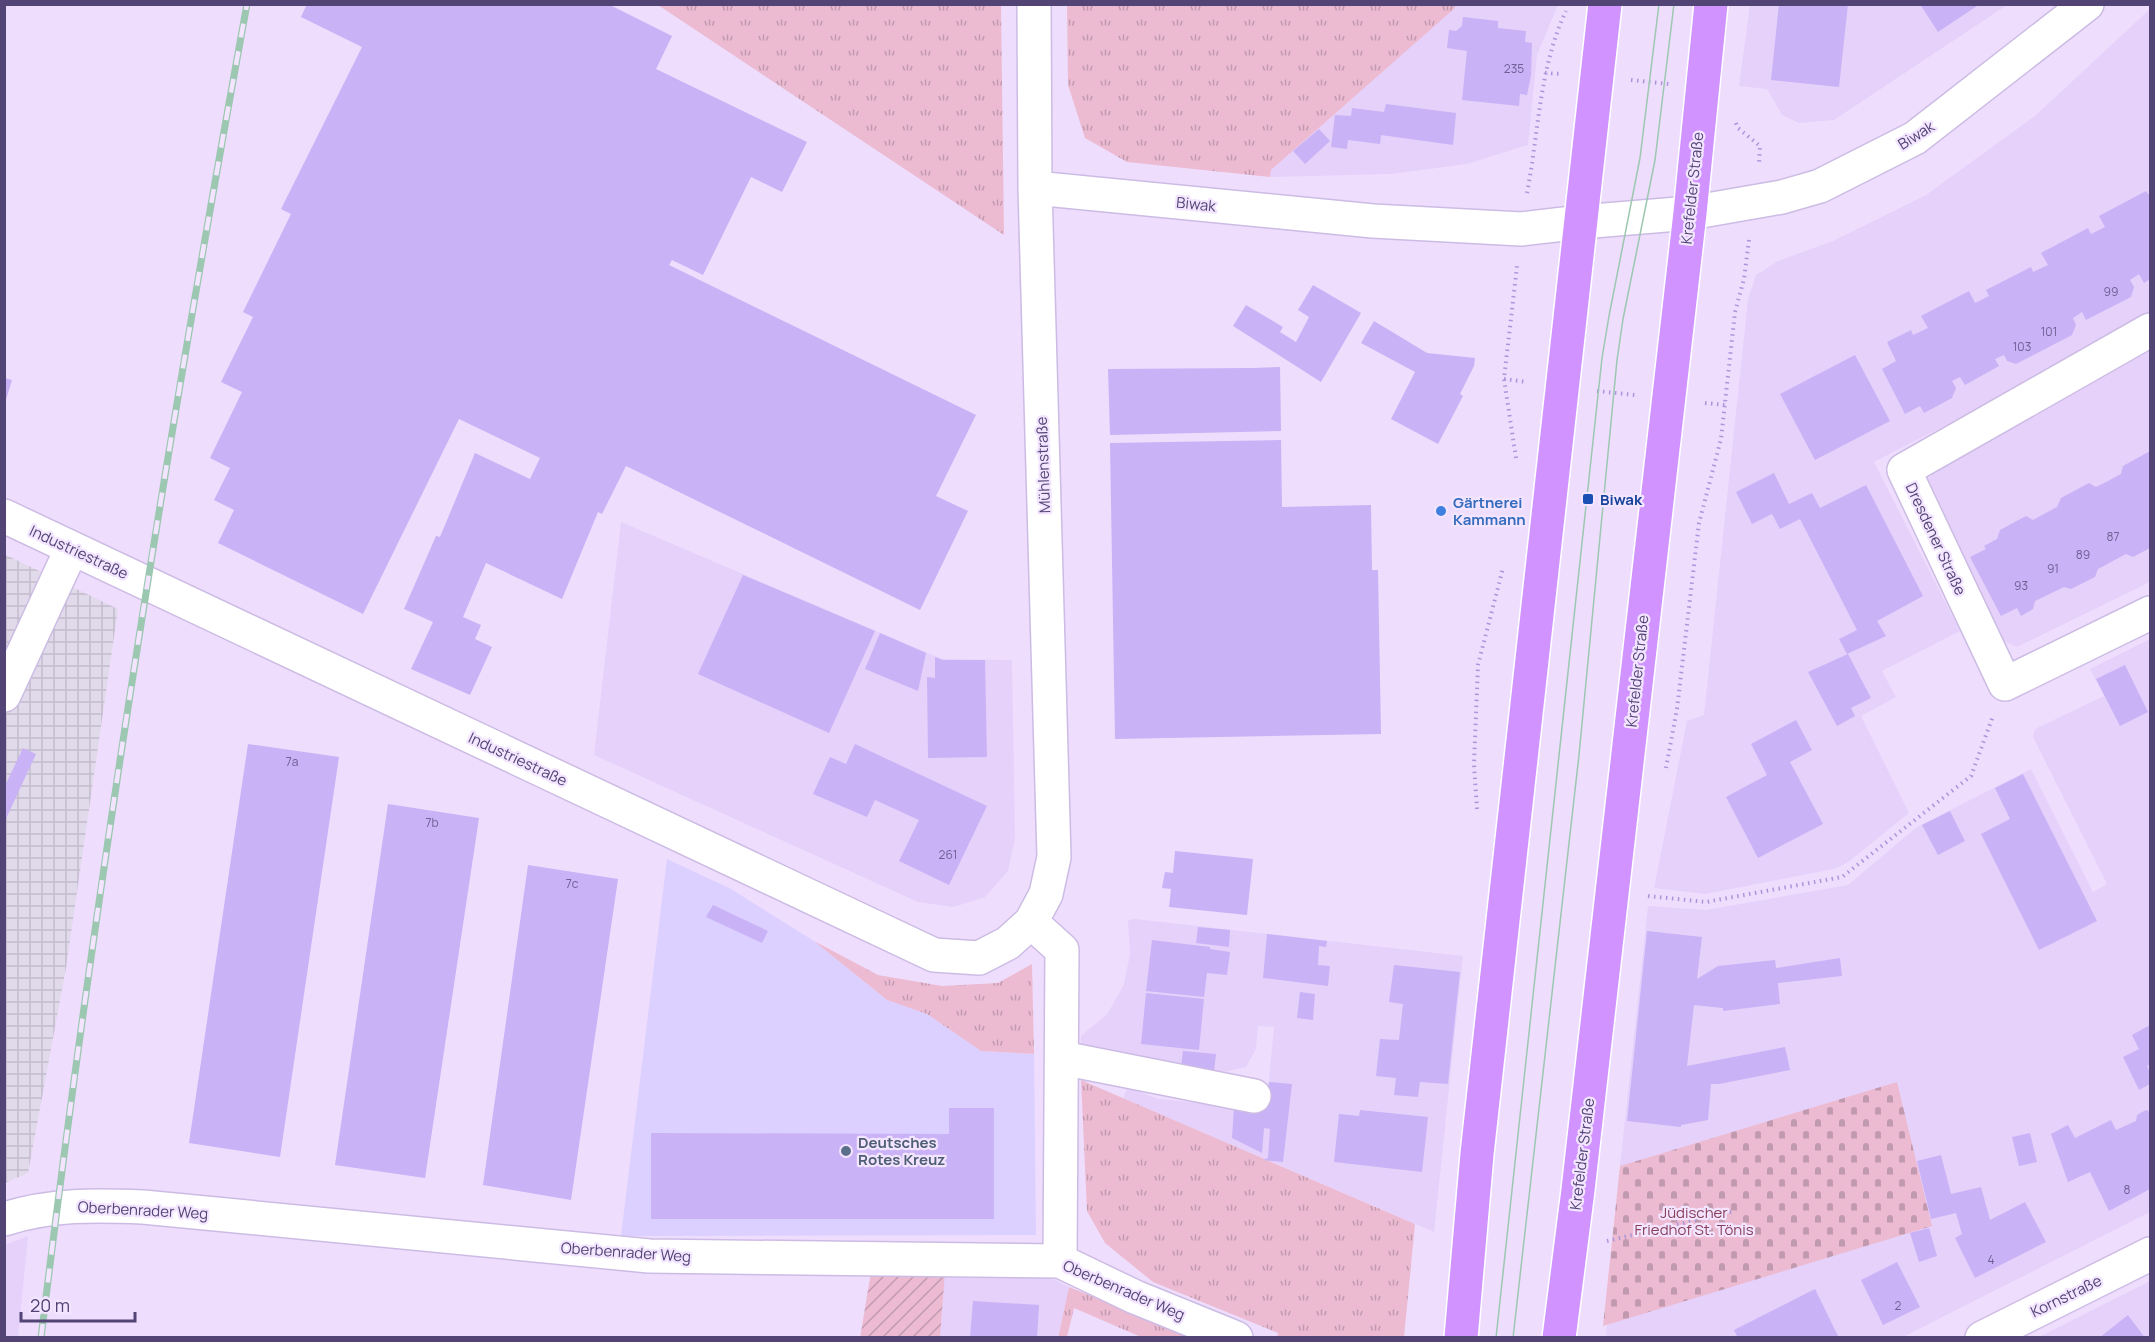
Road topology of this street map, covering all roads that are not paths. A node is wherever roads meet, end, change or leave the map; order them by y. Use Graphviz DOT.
graph roads {
  1 [pos="1034,4"];
  2 [pos="1605,4"];
  3 [pos="1711,4"];
  4 [pos="2087,4"];
  5 [pos="1035,188"];
  6 [pos="1690,213"];
  7 [pos="1581,222"];
  8 [pos="2151,330"];
  9 [pos="4,516"];
  10 [pos="72,548"];
  11 [pos="2151,613"];
  12 [pos="4,695"];
  13 [pos="1031,922"];
  14 [pos="1062,1058"];
  15 [pos="1254,1096"];
  16 [pos="4,1219"];
  17 [pos="2151,1254"];
  18 [pos="1060,1262"];
  19 [pos="1236,1338"];
  20 [pos="1461,1338"];
  21 [pos="1559,1338"];
  22 [pos="1982,1338"];
  1 -- 5 [label="street, Mühlenstraße"];
  2 -- 7 [label="main road"];
  3 -- 6 [label="main road, Krefelder Straße"];
  4 -- 6 [label="street, Biwak"];
  5 -- 7 [label="street, Biwak"];
  5 -- 13 [label="street, Mühlenstraße"];
  6 -- 7 [label="street, Biwak"];
  6 -- 21 [label="main road, Krefelder Straße"];
  7 -- 20 [label="main road"];
  8 -- 11 [label="street, Dresdener Straße"];
  9 -- 10 [label="street, Industriestraße"];
  10 -- 12 [label="street"];
  10 -- 13 [label="street, Industriestraße"];
  13 -- 14 [label="street"];
  14 -- 15 [label="street"];
  14 -- 18 [label="street"];
  16 -- 18 [label="street, Oberbenrader Weg"];
  17 -- 22 [label="street, Kornstraße"];
  18 -- 19 [label="street, Oberbenrader Weg"];
}
